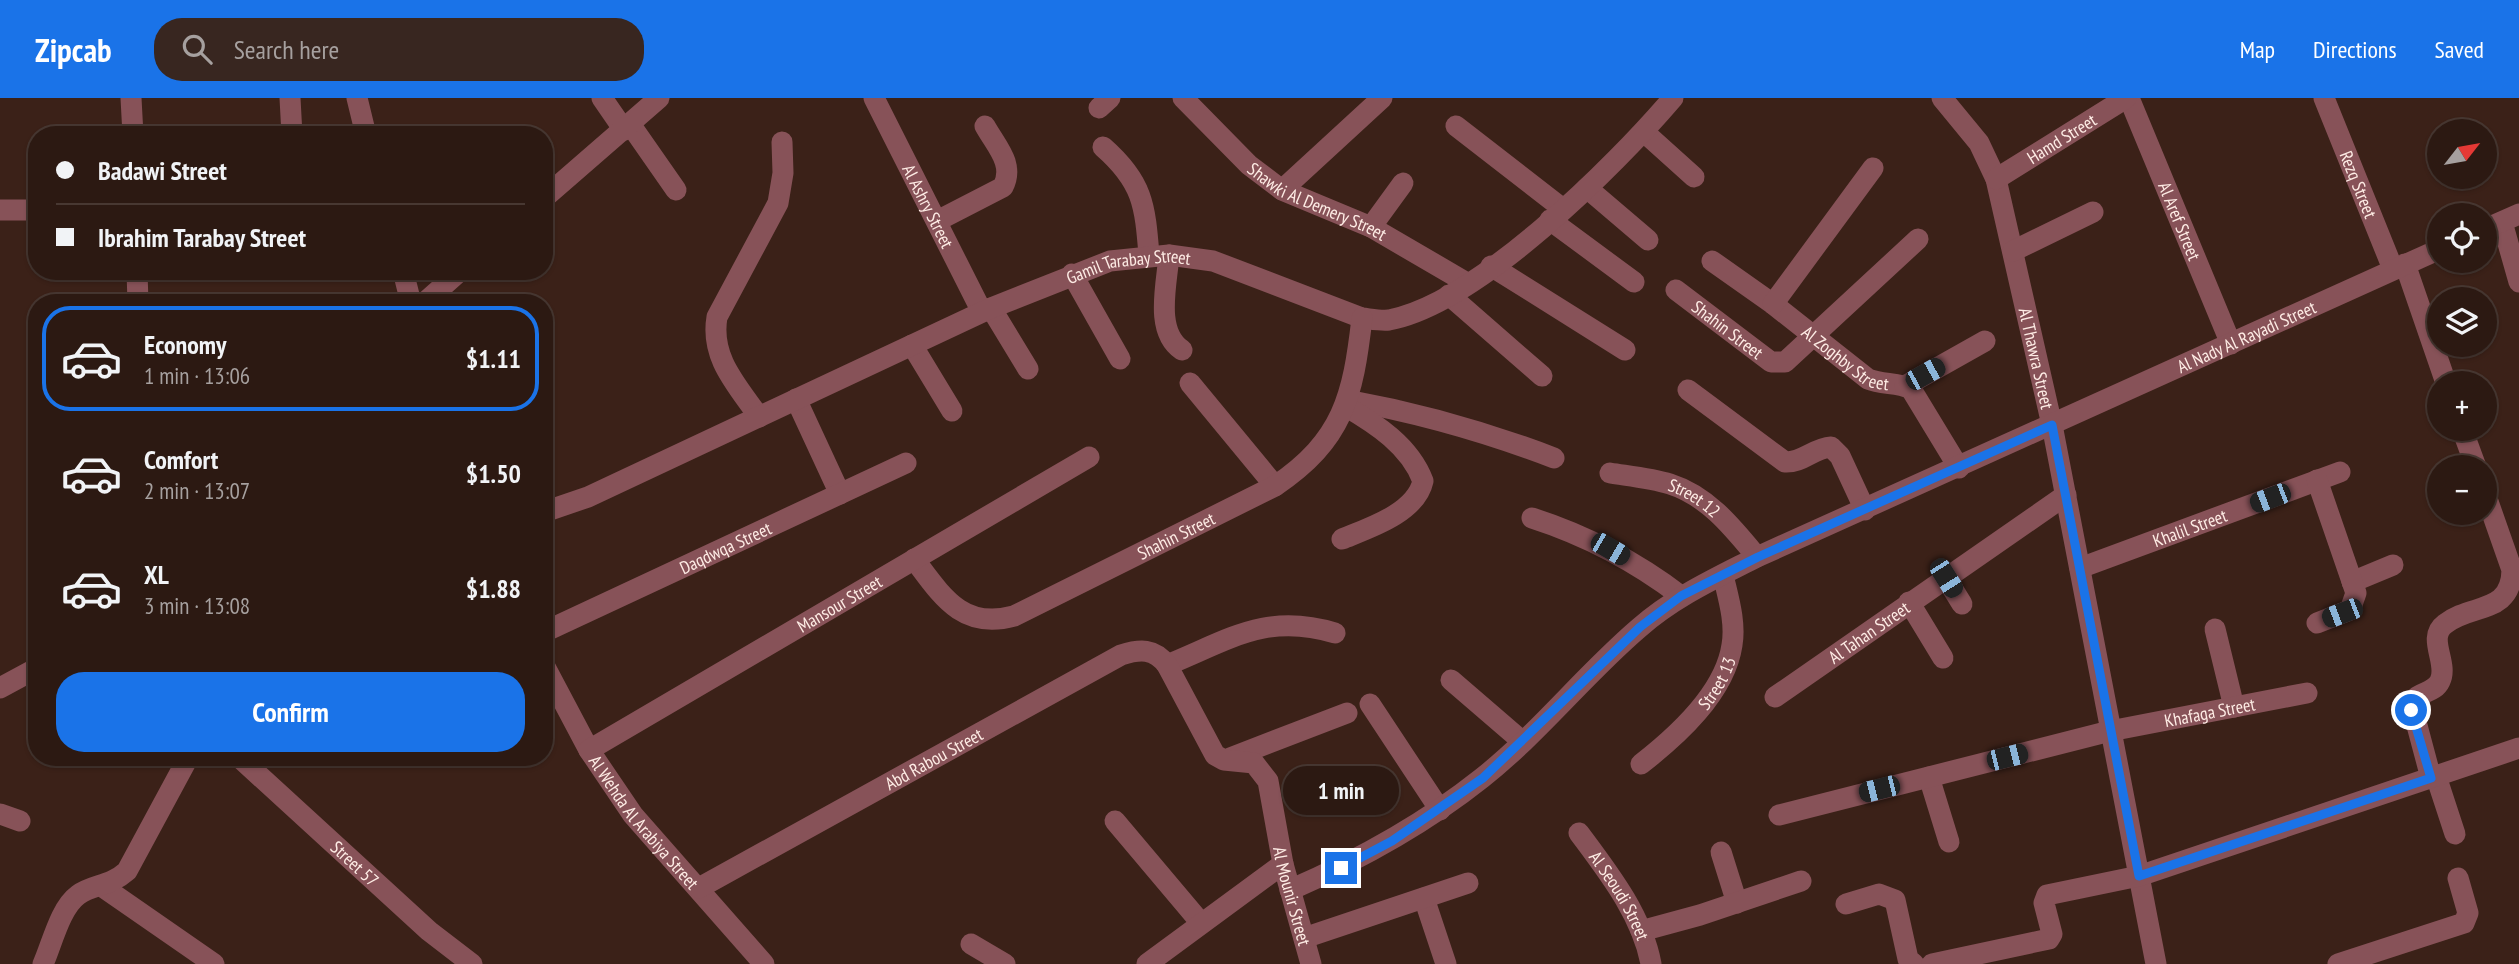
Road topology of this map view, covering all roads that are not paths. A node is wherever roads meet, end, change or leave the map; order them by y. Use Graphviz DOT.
graph roads {
  1 [pos="131,98"];
  2 [pos="290,98"];
  3 [pos="357,98"];
  4 [pos="602,98"];
  5 [pos="659,98"];
  6 [pos="874,98"];
  7 [pos="1182,98"];
  8 [pos="1382,98"];
  9 [pos="1673,98"];
  10 [pos="1942,98"];
  11 [pos="2128,98"];
  12 [pos="2324,98"];
  13 [pos="1455,125"];
  14 [pos="133,126"];
  15 [pos="292,126"];
  16 [pos="364,126"];
  17 [pos="985,126"];
  18 [pos="627,127"];
  19 [pos="1644,132"];
  20 [pos="782,142"];
  21 [pos="1103,147"];
  22 [pos="1873,168"];
  23 [pos="1694,177"];
  24 [pos="1996,179"];
  25 [pos="1404,183"];
  26 [pos="1587,188"];
  27 [pos="553,190"];
  28 [pos="676,190"];
  29 [pos="1282,190"];
  30 [pos="28,209"];
  31 [pos="0,210"];
  32 [pos="2093,212"];
  33 [pos="1557,215"];
  34 [pos="937,221"];
  35 [pos="2502,222"];
  36 [pos="1371,228"];
  37 [pos="1918,239"];
  38 [pos="1648,240"];
  39 [pos="2012,251"];
  40 [pos="1159,255"];
  41 [pos="2427,255"];
  42 [pos="1712,261"];
  43 [pos="1491,266"];
  44 [pos="2399,267"];
  45 [pos="1072,274"];
  46 [pos="450,280"];
  47 [pos="1634,282"];
  48 [pos="2519,282"];
  49 [pos="1467,283"];
  50 [pos="1676,290"];
  51 [pos="434,294"];
  52 [pos="1449,295"];
  53 [pos="1773,303"];
  54 [pos="987,310"];
  55 [pos="1362,318"];
  56 [pos="1815,336"];
  57 [pos="1985,341"];
  58 [pos="2231,344"];
  59 [pos="912,345"];
  60 [pos="1182,350"];
  61 [pos="1625,350"];
  62 [pos="1120,359"];
  63 [pos="1028,369"];
  64 [pos="2441,371"];
  65 [pos="1542,376"];
  66 [pos="1190,383"];
  67 [pos="1905,386"];
  68 [pos="1688,390"];
  69 [pos="796,399"];
  70 [pos="1346,403"];
  71 [pos="952,411"];
  72 [pos="759,417"];
  73 [pos="2052,425"];
  74 [pos="1089,457"];
  75 [pos="1554,458"];
  76 [pos="905,463"];
  77 [pos="1959,468"];
  78 [pos="1610,472"];
  79 [pos="2340,472"];
  80 [pos="2318,480"];
  81 [pos="1275,486"];
  82 [pos="840,494"];
  83 [pos="2066,495"];
  84 [pos="553,509"];
  85 [pos="1866,510"];
  86 [pos="1532,518"];
  87 [pos="2496,525"];
  88 [pos="1342,539"];
  89 [pos="1758,557"];
  90 [pos="914,559"];
  91 [pos="2393,565"];
  92 [pos="2080,568"];
  93 [pos="1723,575"];
  94 [pos="1946,578"];
  95 [pos="2352,582"];
  96 [pos="1681,596"];
  97 [pos="1909,602"];
  98 [pos="1962,604"];
  99 [pos="2317,623"];
  100 [pos="553,628"];
  101 [pos="2215,629"];
  102 [pos="1335,633"];
  103 [pos="1943,658"];
  104 [pos="1167,665"];
  105 [pos="28,673"];
  106 [pos="1451,680"];
  107 [pos="553,682"];
  108 [pos="0,688"];
  109 [pos="2307,693"];
  110 [pos="1775,696"];
  111 [pos="1370,704"];
  112 [pos="2234,707"];
  113 [pos="1348,713"];
  114 [pos="2110,731"];
  115 [pos="1523,742"];
  116 [pos="589,750"];
  117 [pos="2517,754"];
  118 [pos="1224,760"];
  119 [pos="1641,764"];
  120 [pos="184,766"];
  121 [pos="249,766"];
  122 [pos="1929,777"];
  123 [pos="2433,777"];
  124 [pos="1440,810"];
  125 [pos="0,814"];
  126 [pos="1779,815"];
  127 [pos="20,821"];
  128 [pos="1115,821"];
  129 [pos="1579,832"];
  130 [pos="2455,834"];
  131 [pos="1949,842"];
  132 [pos="1721,852"];
  133 [pos="1283,864"];
  134 [pos="2139,876"];
  135 [pos="2458,878"];
  136 [pos="1801,881"];
  137 [pos="1468,883"];
  138 [pos="103,887"];
  139 [pos="699,888"];
  140 [pos="1290,890"];
  141 [pos="1424,898"];
  142 [pos="1737,903"];
  143 [pos="1846,904"];
  144 [pos="1201,923"];
  145 [pos="1641,931"];
  146 [pos="1304,938"];
  147 [pos="971,944"];
  148 [pos="758,962"];
  149 [pos="43,964"];
  150 [pos="214,964"];
  151 [pos="472,964"];
  152 [pos="1005,964"];
  153 [pos="1147,964"];
  154 [pos="1311,964"];
  155 [pos="1446,964"];
  156 [pos="1651,964"];
  157 [pos="1914,964"];
  158 [pos="1932,964"];
  159 [pos="2156,964"];
  160 [pos="2338,964"];
  1 -- 14 [label="street"];
  2 -- 15 [label="street"];
  3 -- 16 [label="street"];
  4 -- 18 [label="street"];
  5 -- 18 [label="street"];
  6 -- 34 [label="street, Al Ashry Street"];
  7 -- 29 [label="street, Shawki Al Demery Street"];
  8 -- 29 [label="street"];
  9 -- 19 [label="street, Gamil Tarabay Street"];
  10 -- 24 [label="street, Al Thawra Street"];
  11 -- 24 [label="street, Hamd Street"];
  11 -- 58 [label="street, Al Aref Street"];
  12 -- 44 [label="street, Rezq Street"];
  13 -- 33 [label="street"];
  17 -- 34 [label="street"];
  18 -- 27 [label="street"];
  18 -- 28 [label="street"];
  19 -- 23 [label="street"];
  19 -- 26 [label="street, Gamil Tarabay Street"];
  20 -- 72 [label="street"];
  21 -- 40 [label="street"];
  22 -- 53 [label="street"];
  24 -- 39 [label="street, Al Thawra Street"];
  25 -- 36 [label="street"];
  26 -- 33 [label="street, Gamil Tarabay Street"];
  26 -- 38 [label="street"];
  29 -- 36 [label="street, Shawki Al Demery Street"];
  30 -- 31 [label="street"];
  32 -- 39 [label="street"];
  33 -- 43 [label="street, Gamil Tarabay Street"];
  33 -- 47 [label="street"];
  34 -- 54 [label="street, Al Ashry Street"];
  35 -- 48 [label="street"];
  36 -- 49 [label="street, Shawki Al Demery Street"];
  37 -- 56 [label="street, Shahin Street"];
  39 -- 73 [label="street, Al Thawra Street"];
  40 -- 45 [label="street, Gamil Tarabay Street"];
  40 -- 55 [label="street, Gamil Tarabay Street"];
  40 -- 60 [label="street"];
  41 -- 44 [label="street, Al Nady Al Rayadi Street"];
  42 -- 53 [label="street, Al Zoghby Street"];
  43 -- 49 [label="street, Gamil Tarabay Street"];
  43 -- 61 [label="street"];
  44 -- 58 [label="street, Al Nady Al Rayadi Street"];
  44 -- 64 [label="street, Rezq Street"];
  45 -- 54 [label="street, Gamil Tarabay Street"];
  45 -- 62 [label="street"];
  46 -- 51 [label="street"];
  49 -- 52 [label="street, Gamil Tarabay Street"];
  50 -- 56 [label="street, Shahin Street"];
  52 -- 55 [label="street, Gamil Tarabay Street"];
  52 -- 65 [label="street"];
  53 -- 56 [label="street, Al Zoghby Street"];
  54 -- 59 [label="street, Gamil Tarabay Street"];
  54 -- 63 [label="street, Al Ashry Street"];
  55 -- 70 [label="street, Shahin Street"];
  56 -- 67 [label="street, Al Zoghby Street"];
  57 -- 67 [label="street"];
  58 -- 73 [label="street, Al Nady Al Rayadi Street"];
  59 -- 69 [label="street, Gamil Tarabay Street"];
  59 -- 71 [label="street"];
  66 -- 81 [label="street"];
  67 -- 77 [label="street, Al Zoghby Street"];
  68 -- 85 [label="street"];
  69 -- 72 [label="street, Gamil Tarabay Street"];
  69 -- 82 [label="street"];
  70 -- 75 [label="street"];
  70 -- 81 [label="street, Shahin Street"];
  70 -- 88 [label="street"];
  72 -- 84 [label="street, Gamil Tarabay Street"];
  73 -- 77 [label="street, Al Nady Al Rayadi Street"];
  73 -- 83 [label="street, Al Thawra Street"];
  74 -- 90 [label="street, Mansour Street"];
  76 -- 82 [label="street, Daqdwqa Street"];
  77 -- 85 [label="street, Al Nady Al Rayadi Street"];
  78 -- 89 [label="street, Street 12"];
  79 -- 80 [label="street, Khalil Street"];
  80 -- 92 [label="street, Khalil Street"];
  80 -- 95 [label="street"];
  81 -- 90 [label="street, Shahin Street"];
  82 -- 100 [label="street, Daqdwqa Street"];
  83 -- 92 [label="street, Al Thawra Street"];
  83 -- 94 [label="street, Al Tahan Street"];
  85 -- 89 [label="street, Al Nady Al Rayadi Street"];
  86 -- 96 [label="street"];
  87 -- 123 [label="street"];
  89 -- 93 [label="street, Al Nady Al Rayadi Street"];
  90 -- 116 [label="street, Mansour Street"];
  91 -- 95 [label="street"];
  92 -- 114 [label="street, Al Thawra Street"];
  93 -- 96 [label="street, Al Nady Al Rayadi Street"];
  93 -- 119 [label="street, Street 13"];
  94 -- 97 [label="street, Al Tahan Street"];
  94 -- 98 [label="street"];
  95 -- 99 [label="street"];
  96 -- 115 [label="street, Al Nady Al Rayadi Street"];
  97 -- 103 [label="street"];
  97 -- 110 [label="street, Al Tahan Street"];
  101 -- 112 [label="street"];
  102 -- 104 [label="street"];
  104 -- 118 [label="street"];
  104 -- 139 [label="street, Abd Rabou Street"];
  105 -- 108 [label="street"];
  106 -- 115 [label="street"];
  107 -- 116 [label="street, Al Wehda Al Arabiya Street"];
  109 -- 112 [label="street, Khafaga Street"];
  111 -- 124 [label="street"];
  112 -- 114 [label="street, Khafaga Street"];
  113 -- 118 [label="street"];
  114 -- 122 [label="street, Khafaga Street"];
  114 -- 134 [label="street, Al Thawra Street"];
  115 -- 124 [label="street, Al Nady Al Rayadi Street"];
  116 -- 139 [label="street, Al Wehda Al Arabiya Street"];
  117 -- 123 [label="street"];
  118 -- 133 [label="street, Al Mounir Street"];
  120 -- 138 [label="street"];
  121 -- 151 [label="street, Street 57"];
  122 -- 126 [label="street, Khafaga Street"];
  122 -- 131 [label="street"];
  123 -- 130 [label="street"];
  123 -- 134 [label="street"];
  124 -- 140 [label="street, Al Nady Al Rayadi Street"];
  125 -- 127 [label="street"];
  128 -- 144 [label="street"];
  129 -- 145 [label="street, Al Seoudi Street"];
  132 -- 142 [label="street"];
  133 -- 140 [label="street, Al Mounir Street"];
  133 -- 144 [label="street"];
  134 -- 158 [label="street"];
  134 -- 159 [label="street, Al Thawra Street"];
  135 -- 160 [label="street"];
  136 -- 142 [label="street"];
  137 -- 141 [label="street"];
  138 -- 149 [label="street"];
  138 -- 150 [label="street"];
  139 -- 148 [label="street, Al Wehda Al Arabiya Street"];
  140 -- 146 [label="street, Al Mounir Street"];
  141 -- 146 [label="street"];
  141 -- 155 [label="street"];
  142 -- 145 [label="street"];
  143 -- 157 [label="street"];
  144 -- 153 [label="street"];
  145 -- 156 [label="street, Al Seoudi Street"];
  146 -- 154 [label="street, Al Mounir Street"];
  147 -- 152 [label="street"];
}
